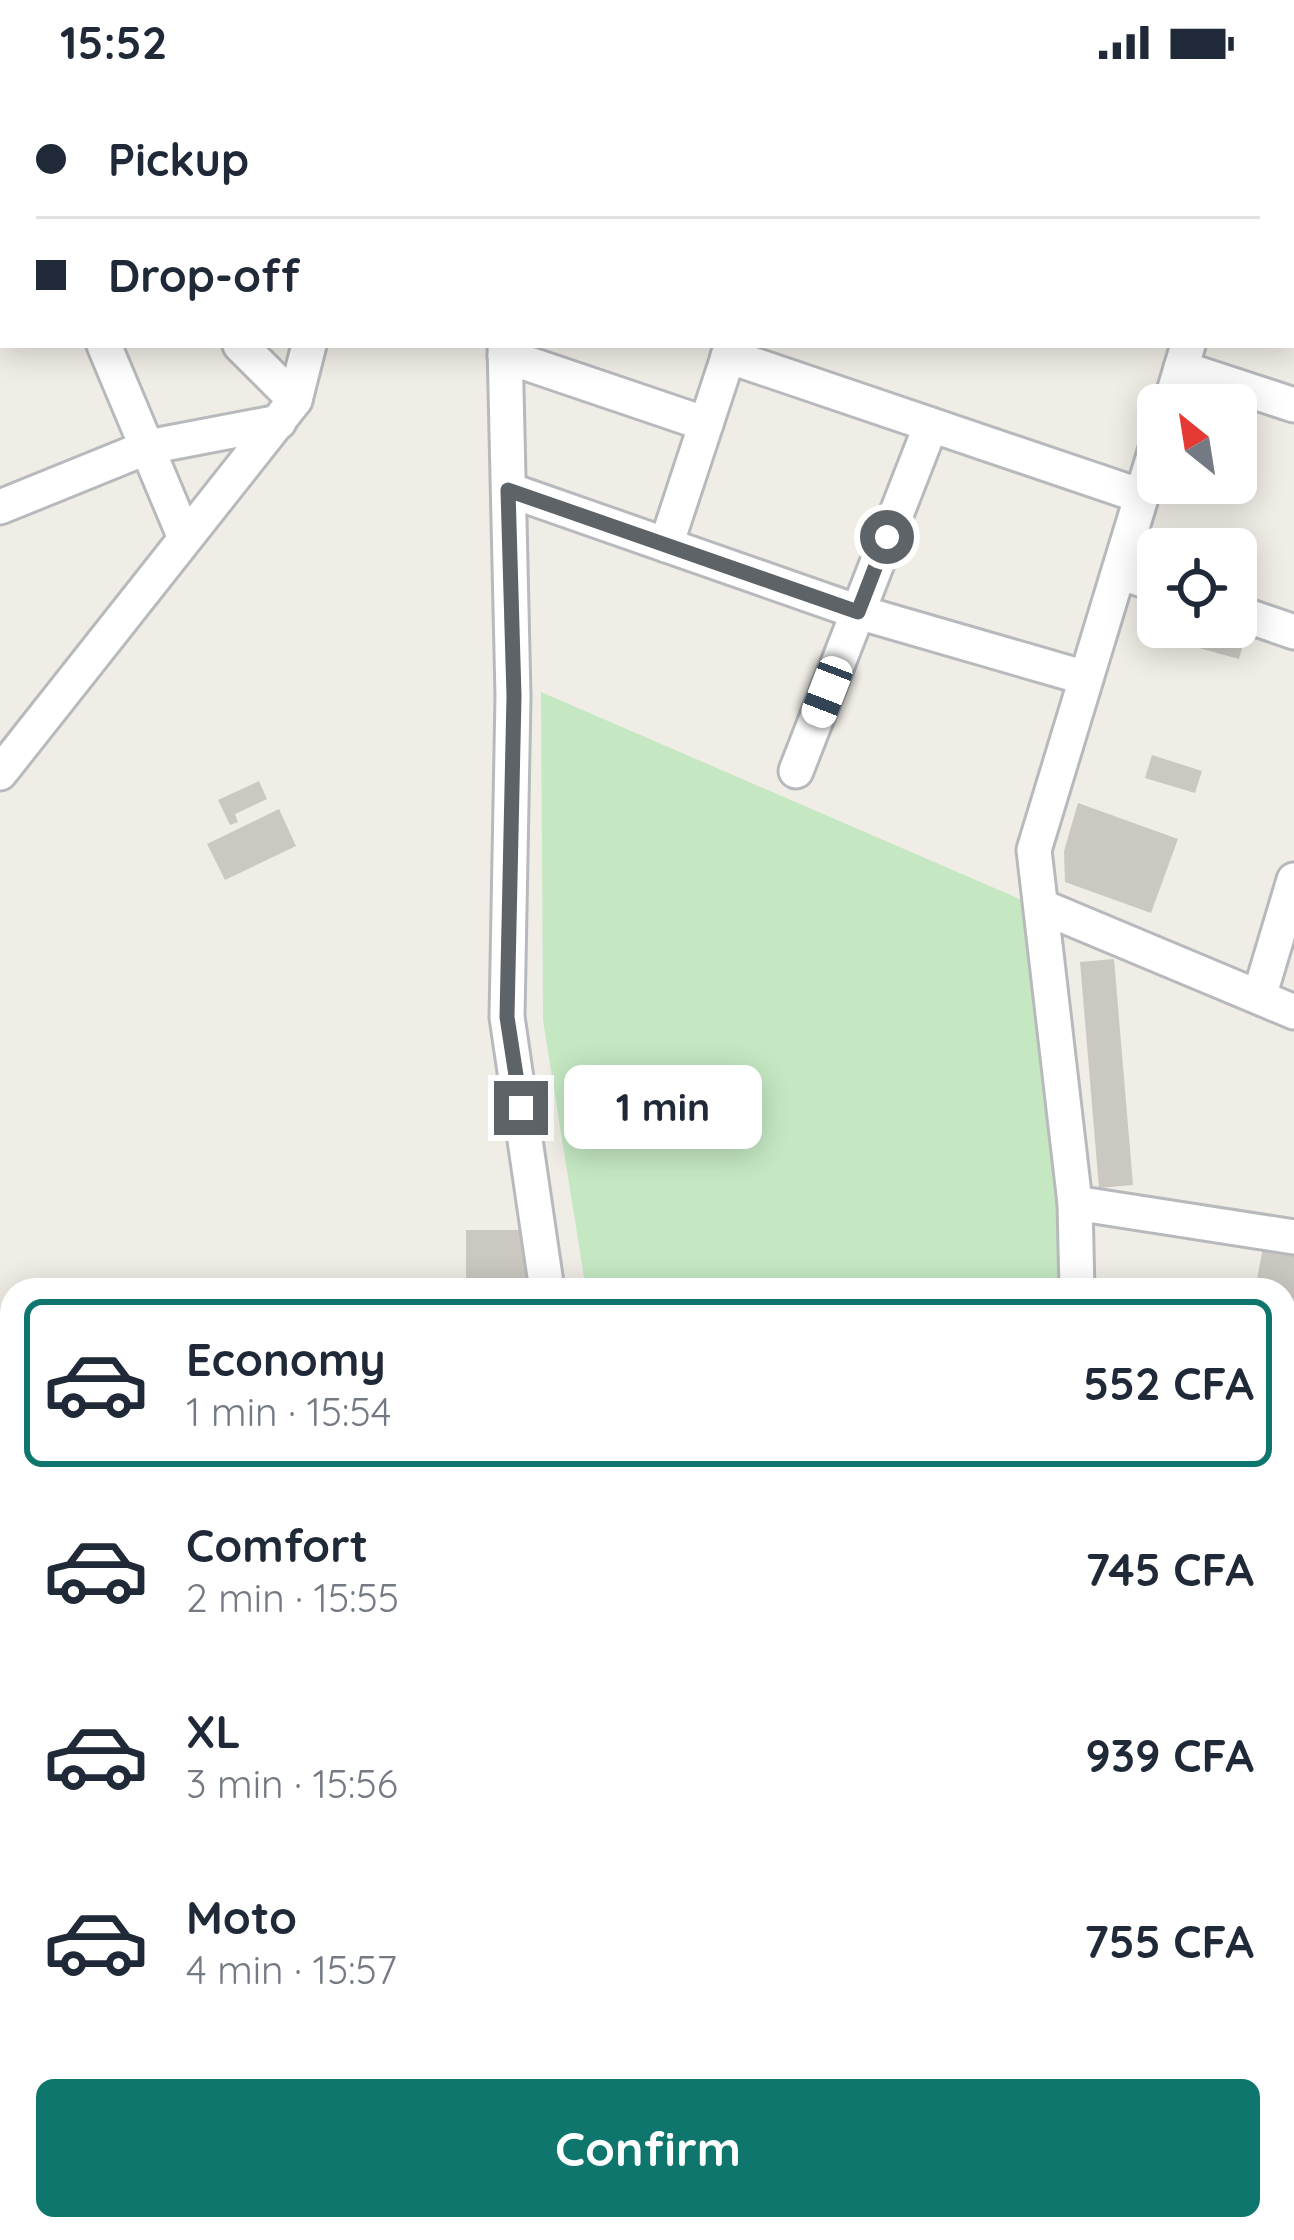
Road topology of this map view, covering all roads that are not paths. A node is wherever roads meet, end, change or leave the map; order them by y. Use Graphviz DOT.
graph roads {
  1 [pos="105,348"];
  2 [pos="242,348"];
  3 [pos="308,348"];
  4 [pos="505,351"];
  5 [pos="730,351"];
  6 [pos="1184,357"];
  7 [pos="1294,405"];
  8 [pos="287,411"];
  9 [pos="706,424"];
  10 [pos="931,424"];
  11 [pos="148,447"];
  12 [pos="508,490"];
  13 [pos="1137,494"];
  14 [pos="1140,504"];
  15 [pos="0,507"];
  16 [pos="184,538"];
  17 [pos="666,544"];
  18 [pos="1119,572"];
  19 [pos="1137,578"];
  20 [pos="858,612"];
  21 [pos="1257,619"];
  22 [pos="1294,632"];
  23 [pos="1086,678"];
  24 [pos="37,722"];
  25 [pos="0,737"];
  26 [pos="796,772"];
  27 [pos="0,773"];
  28 [pos="1294,880"];
  29 [pos="1043,907"];
  30 [pos="1259,998"];
  31 [pos="1294,1012"];
  32 [pos="1075,1203"];
  33 [pos="1294,1238"];
  34 [pos="545,1278"];
  35 [pos="1076,1278"];
  1 -- 11 [label="street"];
  2 -- 8 [label="street"];
  3 -- 8 [label="street"];
  4 -- 9 [label="street"];
  4 -- 12 [label="street"];
  5 -- 9 [label="street"];
  5 -- 10 [label="street"];
  6 -- 7 [label="street"];
  8 -- 11 [label="street"];
  8 -- 16 [label="street"];
  9 -- 17 [label="street"];
  10 -- 13 [label="street"];
  10 -- 20 [label="street"];
  11 -- 15 [label="street"];
  11 -- 16 [label="street"];
  12 -- 17 [label="street"];
  12 -- 34 [label="street"];
  14 -- 18 [label="street"];
  16 -- 24 [label="street"];
  17 -- 20 [label="street"];
  18 -- 19 [label="street"];
  18 -- 23 [label="street"];
  20 -- 23 [label="street"];
  20 -- 26 [label="street"];
  21 -- 22 [label="street"];
  23 -- 29 [label="street"];
  24 -- 25 [label="street"];
  24 -- 27 [label="street"];
  28 -- 30 [label="street"];
  29 -- 30 [label="street"];
  29 -- 32 [label="street"];
  30 -- 31 [label="street"];
  32 -- 33 [label="street"];
  32 -- 35 [label="street"];
}
